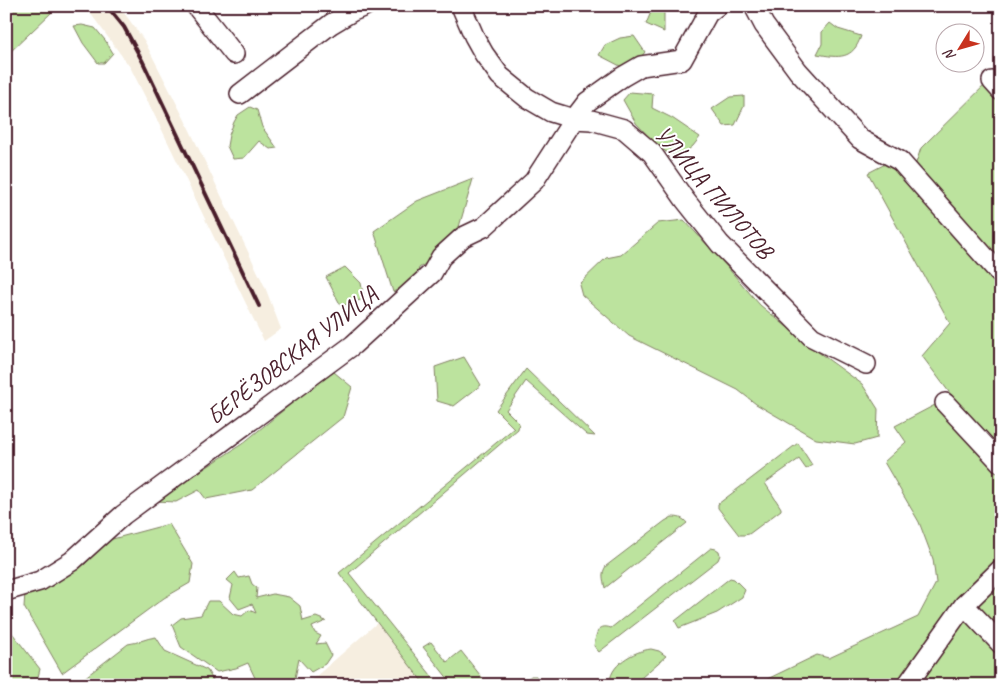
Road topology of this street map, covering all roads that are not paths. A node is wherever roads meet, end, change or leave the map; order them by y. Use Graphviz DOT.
graph roads {
  1 [pos="196,6"];
  2 [pos="365,6"];
  3 [pos="461,6"];
  4 [pos="754,6"];
  5 [pos="710,8"];
  6 [pos="234,54"];
  7 [pos="240,94"];
  8 [pos="574,119"];
  9 [pos="1001,275"];
  10 [pos="866,364"];
  11 [pos="945,403"];
  12 [pos="1001,463"];
  13 [pos="1001,569"];
  14 [pos="6,591"];
  15 [pos="964,605"];
  16 [pos="1001,644"];
  17 [pos="906,685"];
  1 -- 6 [label="street"];
  2 -- 7 [label="street"];
  3 -- 8 [label="street, УЛИЦА ПИЛОТОВ"];
  4 -- 9 [label="street"];
  5 -- 8 [label="street, БЕРЁЗОВСКАЯ УЛИЦА"];
  8 -- 10 [label="street, УЛИЦА ПИЛОТОВ"];
  8 -- 14 [label="street, БЕРЁЗОВСКАЯ УЛИЦА"];
  11 -- 12 [label="street"];
  13 -- 15 [label="street"];
  15 -- 16 [label="street"];
  15 -- 17 [label="street"];
}
